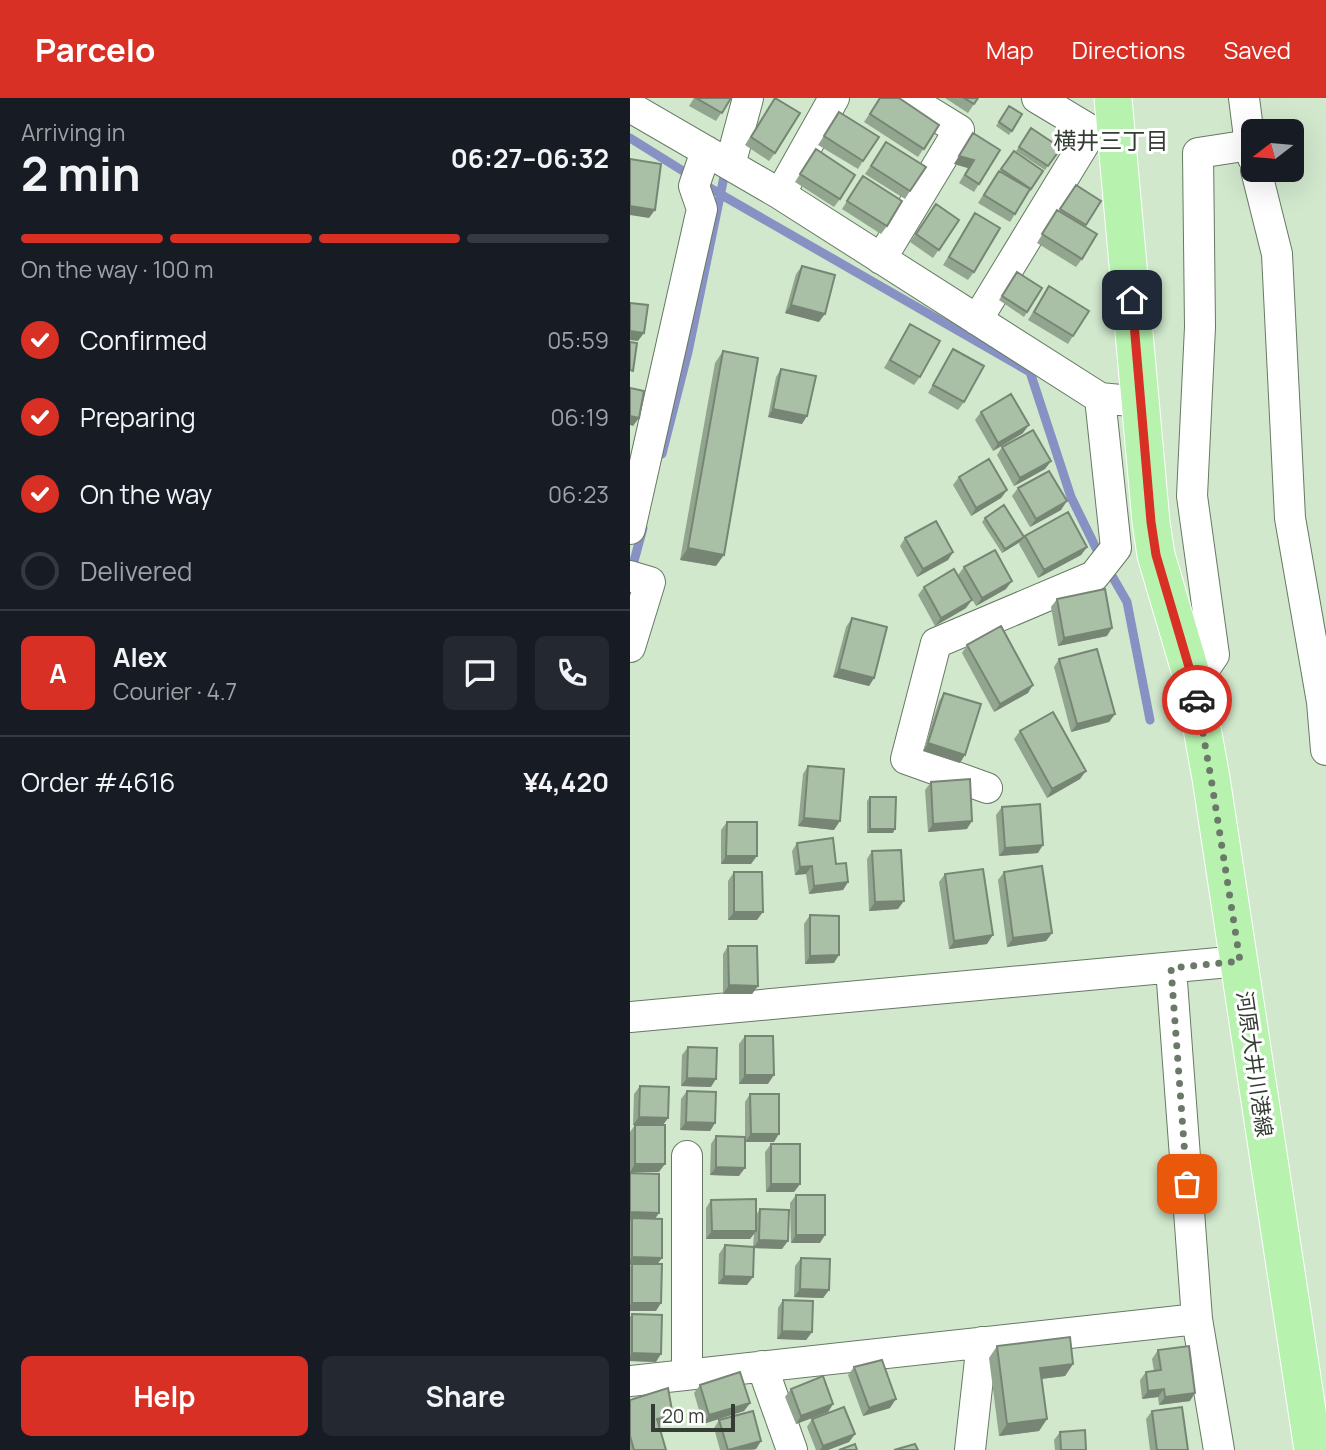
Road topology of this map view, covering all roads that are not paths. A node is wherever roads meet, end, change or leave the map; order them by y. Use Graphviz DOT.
graph roads {
  1 [pos="748,98"];
  2 [pos="834,98"];
  3 [pos="907,98"];
  4 [pos="1037,98"];
  5 [pos="1113,98"];
  6 [pos="1244,98"];
  7 [pos="630,107"];
  8 [pos="1247,119"];
  9 [pos="1241,157"];
  10 [pos="718,158"];
  11 [pos="1259,182"];
  12 [pos="780,194"];
  13 [pos="881,259"];
  14 [pos="977,320"];
  15 [pos="1100,398"];
  16 [pos="1140,402"];
  17 [pos="630,529"];
  18 [pos="640,579"];
  19 [pos="630,648"];
  20 [pos="1194,684"];
  21 [pos="1326,750"];
  22 [pos="987,788"];
  23 [pos="1240,961"];
  24 [pos="1171,968"];
  25 [pos="630,1017"];
  26 [pos="687,1156"];
  27 [pos="1196,1319"];
  28 [pos="982,1342"];
  29 [pos="762,1366"];
  30 [pos="687,1374"];
  31 [pos="630,1381"];
  32 [pos="792,1450"];
  33 [pos="970,1450"];
  34 [pos="1219,1450"];
  35 [pos="1313,1450"];
  1 -- 10 [label="street"];
  2 -- 12 [label="street"];
  3 -- 13 [label="street"];
  4 -- 14 [label="street"];
  5 -- 16 [label="main road, 河原大井川港線"];
  6 -- 8 [label="street"];
  7 -- 10 [label="street"];
  9 -- 20 [label="street"];
  10 -- 12 [label="street"];
  10 -- 17 [label="street"];
  11 -- 21 [label="street"];
  12 -- 13 [label="street"];
  13 -- 14 [label="street"];
  14 -- 15 [label="street"];
  15 -- 16 [label="street"];
  15 -- 22 [label="street"];
  16 -- 20 [label="main road, 河原大井川港線"];
  18 -- 19 [label="street"];
  20 -- 23 [label="main road, 河原大井川港線"];
  23 -- 24 [label="street"];
  23 -- 35 [label="main road, 河原大井川港線"];
  24 -- 25 [label="street"];
  24 -- 27 [label="street"];
  26 -- 30 [label="street"];
  27 -- 28 [label="street"];
  27 -- 34 [label="street"];
  28 -- 29 [label="street"];
  28 -- 33 [label="street"];
  29 -- 30 [label="street"];
  29 -- 32 [label="street"];
  30 -- 31 [label="street"];
}
